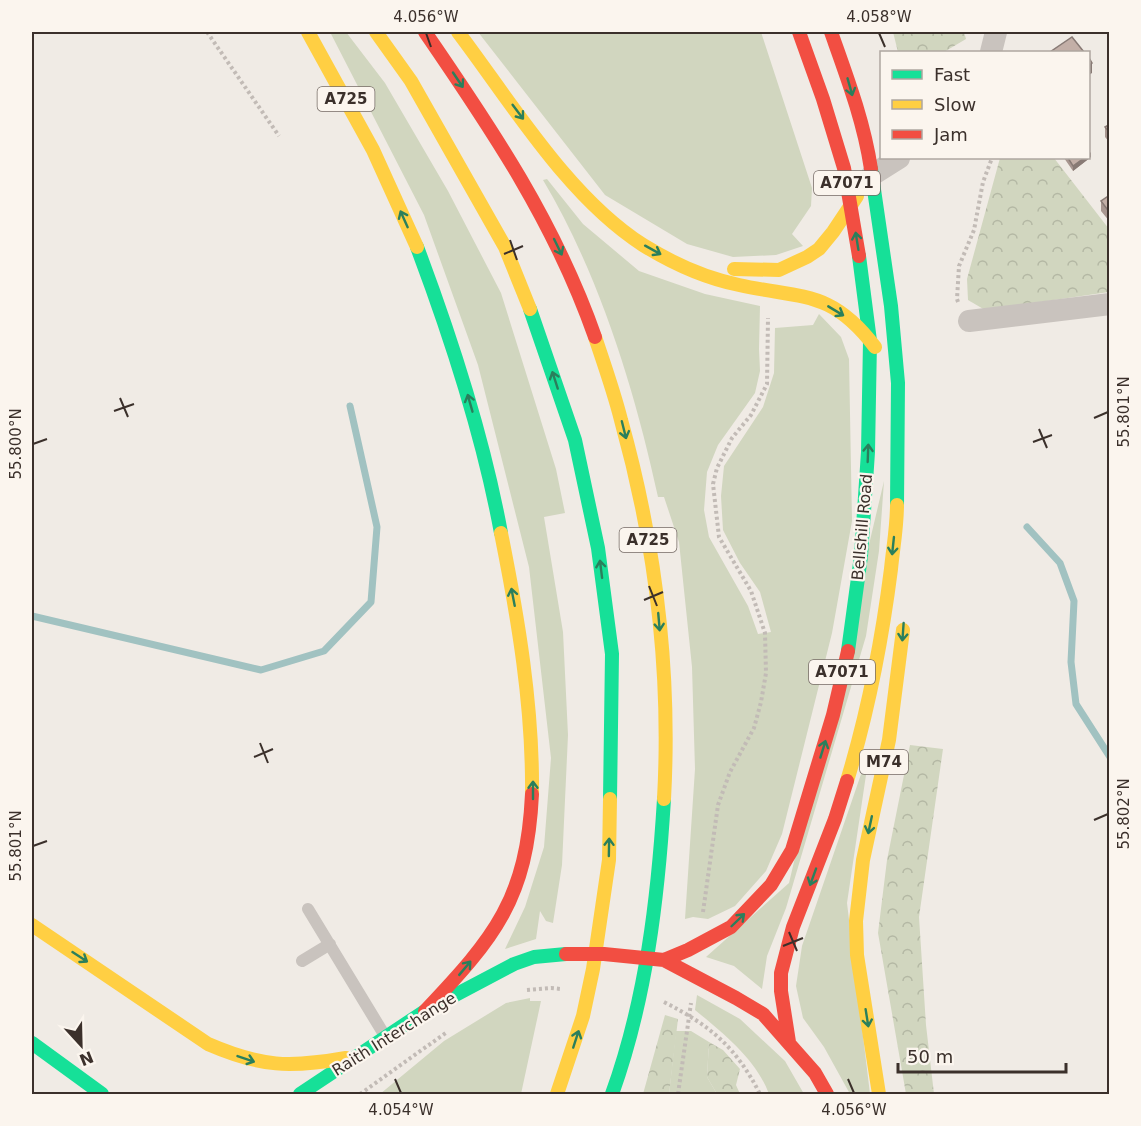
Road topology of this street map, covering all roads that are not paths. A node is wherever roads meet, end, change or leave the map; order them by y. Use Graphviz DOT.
graph roads {
  1 [pos="309,32"];
  2 [pos="376,32"];
  3 [pos="425,32"];
  4 [pos="458,32"];
  5 [pos="799,32"];
  6 [pos="831,32"];
  7 [pos="996,32"];
  8 [pos="992,51"];
  9 [pos="897,159"];
  10 [pos="872,175"];
  11 [pos="851,203"];
  12 [pos="700,272"];
  13 [pos="1110,304"];
  14 [pos="969,321"];
  15 [pos="870,340"];
  16 [pos="898,383"];
  17 [pos="898,428"];
  18 [pos="907,552"];
  19 [pos="904,616"];
  20 [pos="308,909"];
  21 [pos="32,925"];
  22 [pos="330,944"];
  23 [pos="664,960"];
  24 [pos="302,961"];
  25 [pos="425,1011"];
  26 [pos="386,1037"];
  27 [pos="789,1042"];
  28 [pos="32,1043"];
  29 [pos="357,1056"];
  30 [pos="102,1095"];
  31 [pos="300,1095"];
  32 [pos="557,1095"];
  33 [pos="612,1095"];
  34 [pos="827,1095"];
  35 [pos="879,1095"];
  25 -- 1 [label="highway, A725, one-way"];
  32 -- 2 [label="highway, A725, one-way"];
  3 -- 33 [label="highway, A725, one-way"];
  4 -- 12 [label="highway, one-way"];
  5 -- 11 [label="highway, Bellshill Road / A7071"];
  6 -- 10 [label="highway, Bellshill Road / A7071, one-way"];
  7 -- 8 [label="street"];
  9 -- 10 [label="street"];
  10 -- 11 [label="highway, A7071"];
  10 -- 16 [label="highway, Bellshill Road / A7071"];
  11 -- 12 [label="highway, A7071"];
  15 -- 11 [label="highway, Bellshill Road / A7071, one-way"];
  12 -- 15 [label="highway, one-way"];
  13 -- 14 [label="street"];
  15 -- 16 [label="highway"];
  23 -- 15 [label="highway, Bellshill Road / A7071, one-way"];
  16 -- 17 [label="highway, Bellshill Road"];
  17 -- 18 [label="highway"];
  17 -- 27 [label="highway, Bellshill Road, one-way"];
  19 -- 35 [label="highway, M74, one-way"];
  20 -- 22 [label="lane"];
  21 -- 29 [label="highway, one-way"];
  22 -- 24 [label="lane"];
  22 -- 26 [label="lane"];
  23 -- 25 [label="highway, Raith Interchange / A725"];
  23 -- 27 [label="highway, Raith Interchange / A725"];
  25 -- 26 [label="highway, Raith Interchange / A725"];
  26 -- 29 [label="highway, Raith Interchange / A725"];
  27 -- 34 [label="highway, Raith Interchange / A725"];
  28 -- 30 [label="highway"];
  29 -- 31 [label="highway, Raith Interchange / A725"];
}
